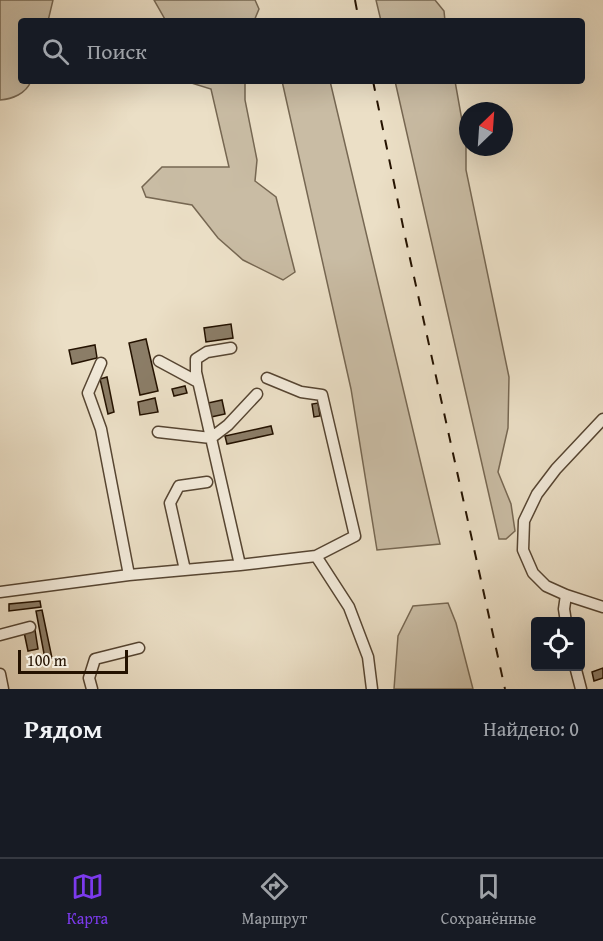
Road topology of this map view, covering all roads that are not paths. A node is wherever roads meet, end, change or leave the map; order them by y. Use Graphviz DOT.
graph roads {
  1 [pos="231,348"];
  2 [pos="159,361"];
  3 [pos="101,363"];
  4 [pos="267,378"];
  5 [pos="198,382"];
  6 [pos="257,394"];
  7 [pos="603,419"];
  8 [pos="158,432"];
  9 [pos="211,438"];
  10 [pos="207,482"];
  11 [pos="316,556"];
  12 [pos="240,565"];
  13 [pos="185,570"];
  14 [pos="129,575"];
  15 [pos="0,592"];
  16 [pos="566,595"];
  17 [pos="603,607"];
  18 [pos="565,617"];
  19 [pos="30,627"];
  20 [pos="0,635"];
  21 [pos="139,648"];
  22 [pos="576,671"];
  23 [pos="0,674"];
  24 [pos="3,689"];
  25 [pos="92,689"];
  26 [pos="372,689"];
  27 [pos="581,689"];
  1 -- 5 [label="street"];
  2 -- 5 [label="street"];
  3 -- 14 [label="street"];
  4 -- 11 [label="street"];
  5 -- 9 [label="street"];
  6 -- 9 [label="street"];
  7 -- 16 [label="street"];
  8 -- 9 [label="street"];
  9 -- 12 [label="street"];
  10 -- 13 [label="street"];
  11 -- 12 [label="street"];
  11 -- 26 [label="street"];
  12 -- 13 [label="street"];
  13 -- 14 [label="street"];
  14 -- 15 [label="street"];
  16 -- 17 [label="street"];
  16 -- 18 [label="street"];
  19 -- 20 [label="street"];
  21 -- 25 [label="street"];
  22 -- 27 [label="street"];
  23 -- 24 [label="street"];
}
